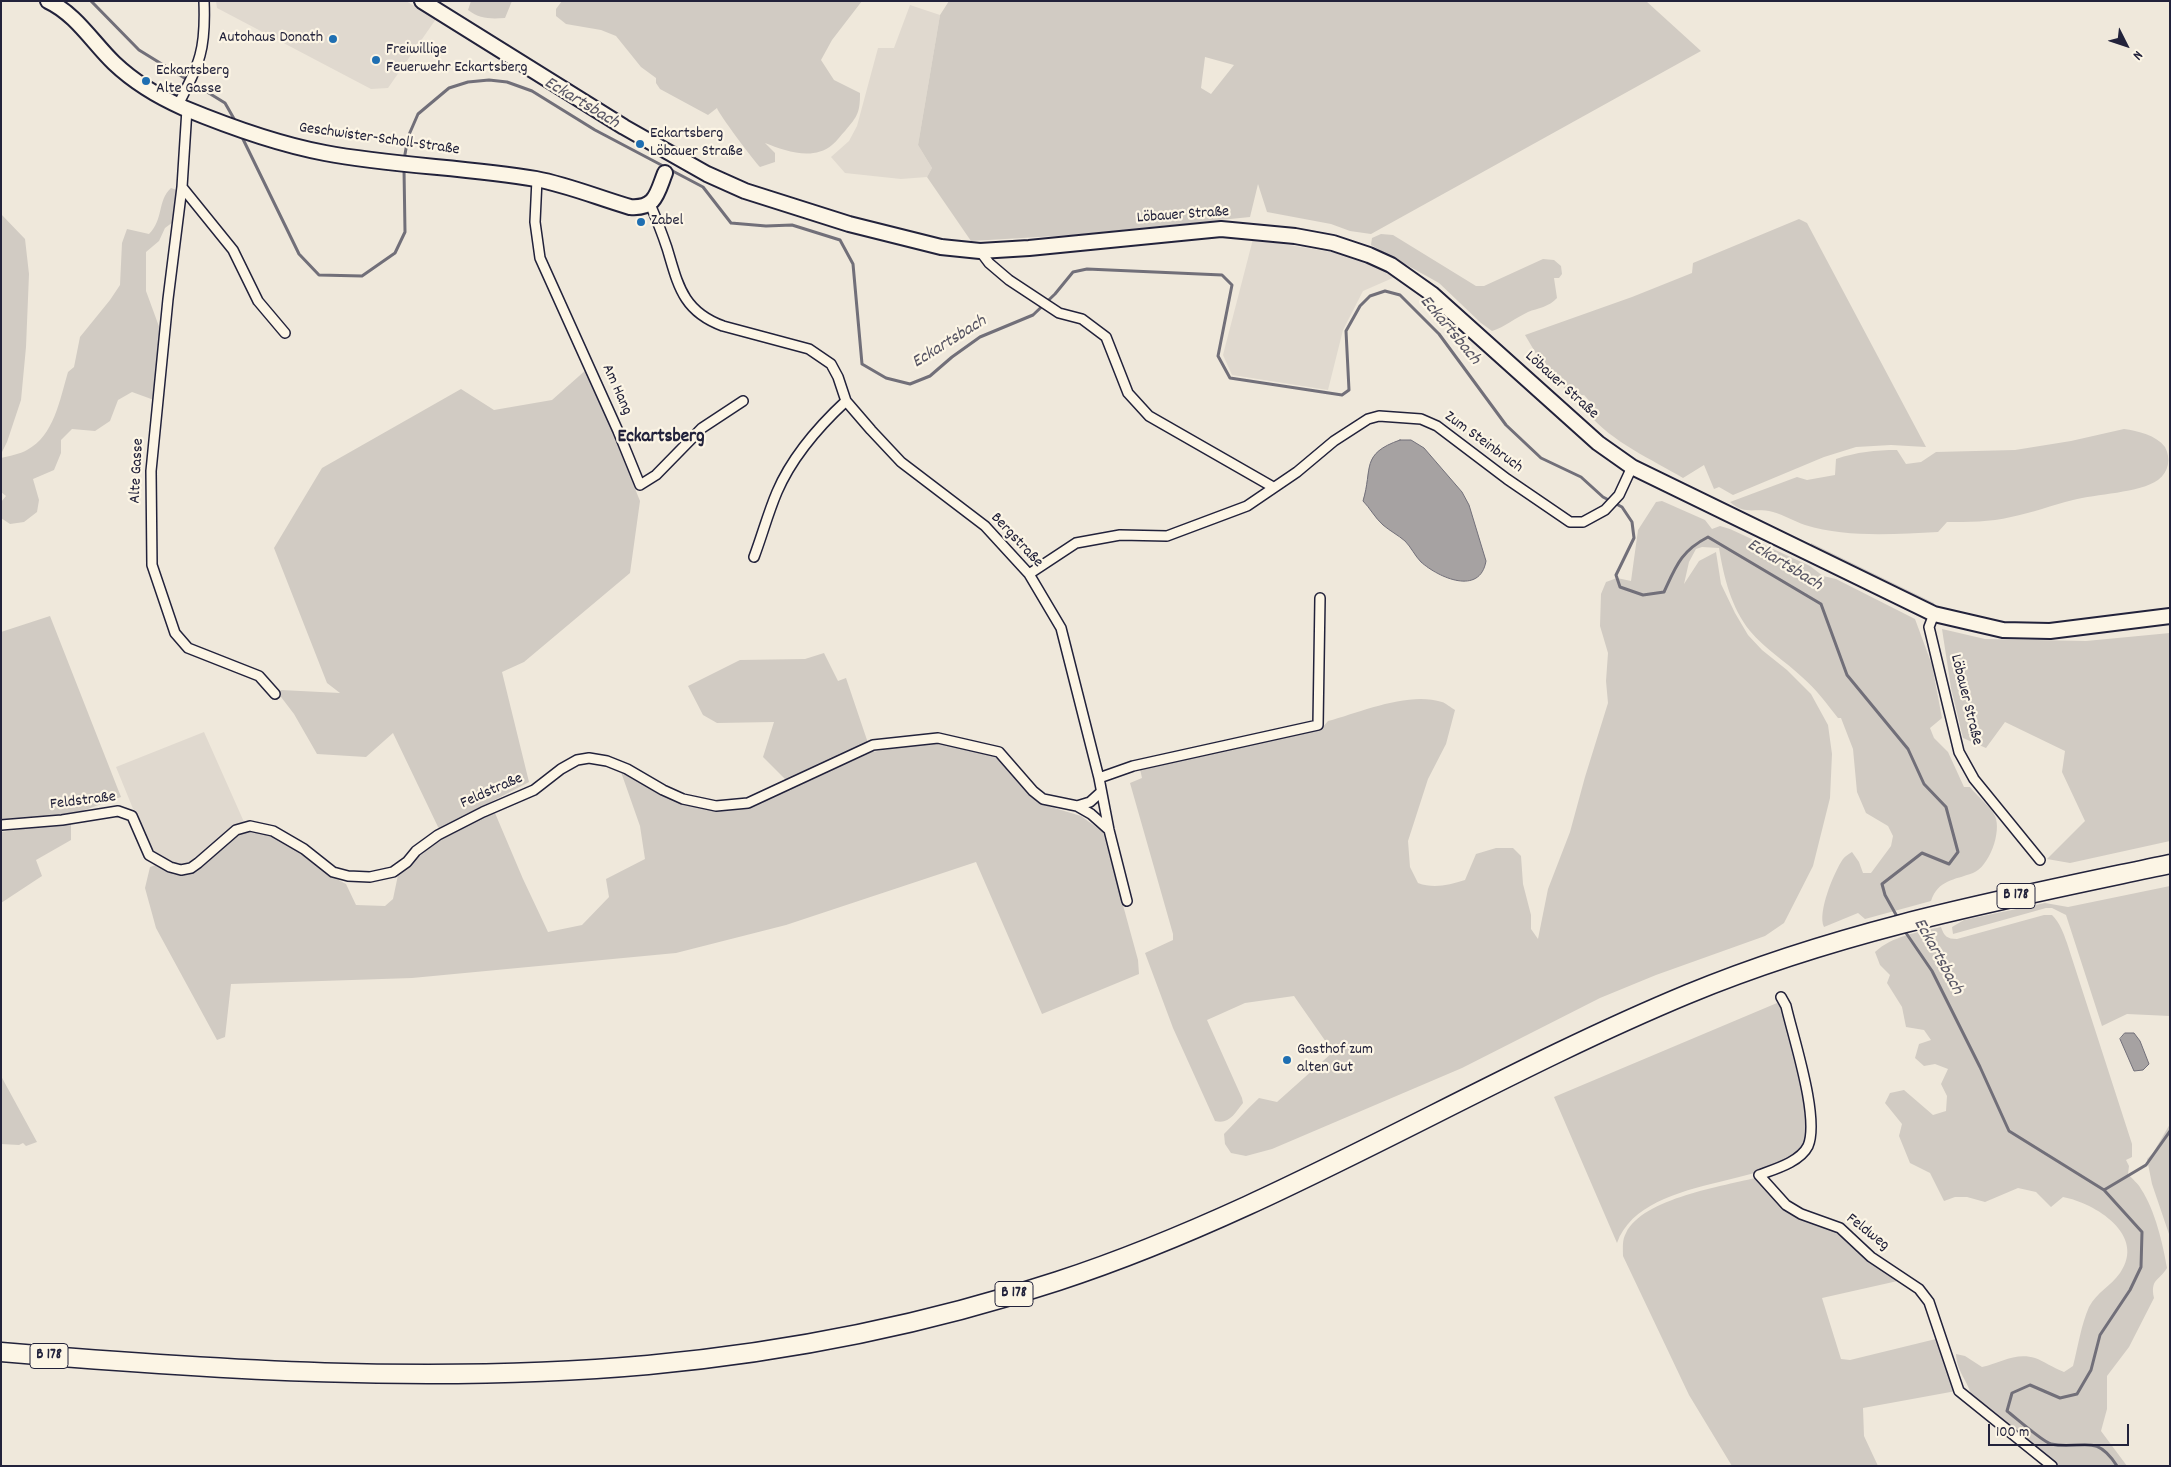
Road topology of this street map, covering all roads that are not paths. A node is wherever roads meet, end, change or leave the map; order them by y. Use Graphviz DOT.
graph roads {
  1 [pos="48,1"];
  2 [pos="204,1"];
  3 [pos="422,1"];
  4 [pos="182,107"];
  5 [pos="669,164"];
  6 [pos="537,179"];
  7 [pos="182,187"];
  8 [pos="650,204"];
  9 [pos="980,251"];
  10 [pos="285,333"];
  11 [pos="743,401"];
  12 [pos="846,401"];
  13 [pos="1632,467"];
  14 [pos="1273,487"];
  15 [pos="754,558"];
  16 [pos="1029,574"];
  17 [pos="1320,598"];
  18 [pos="1930,612"];
  19 [pos="2170,616"];
  20 [pos="275,694"];
  21 [pos="1099,778"];
  22 [pos="1101,792"];
  23 [pos="1077,806"];
  24 [pos="1,825"];
  25 [pos="1109,830"];
  26 [pos="2040,860"];
  27 [pos="2170,864"];
  28 [pos="1126,901"];
  29 [pos="1780,997"];
  30 [pos="1,1352"];
  31 [pos="2052,1466"];
  1 -- 4 [label="main road, Geschwister-Scholl-Straße"];
  2 -- 4 [label="street, Alte Gasse"];
  3 -- 5 [label="main road, Löbauer Straße"];
  4 -- 6 [label="main road, Geschwister-Scholl-Straße"];
  4 -- 7 [label="street, Alte Gasse"];
  5 -- 8 [label="main road"];
  5 -- 9 [label="main road, Löbauer Straße"];
  6 -- 8 [label="main road, Geschwister-Scholl-Straße"];
  6 -- 11 [label="street, Am Hang"];
  7 -- 10 [label="street"];
  7 -- 20 [label="street, Alte Gasse"];
  8 -- 12 [label="street, Bergstraße"];
  9 -- 13 [label="main road, Löbauer Straße"];
  9 -- 14 [label="street"];
  12 -- 15 [label="street"];
  12 -- 16 [label="street, Bergstraße"];
  13 -- 14 [label="street, Zum Steinbruch"];
  13 -- 18 [label="main road, Löbauer Straße"];
  14 -- 16 [label="street, Zum Steinbruch"];
  16 -- 21 [label="street, Bergstraße"];
  17 -- 21 [label="street"];
  18 -- 19 [label="main road"];
  18 -- 26 [label="street, Löbauer Straße"];
  21 -- 22 [label="street, Bergstraße"];
  22 -- 23 [label="street"];
  22 -- 25 [label="street, Bergstraße"];
  23 -- 24 [label="street, Feldstraße"];
  23 -- 25 [label="street, Feldstraße"];
  25 -- 28 [label="street, Bergstraße"];
  27 -- 30 [label="highway, B 178"];
  29 -- 31 [label="street, Feldweg"];
}
